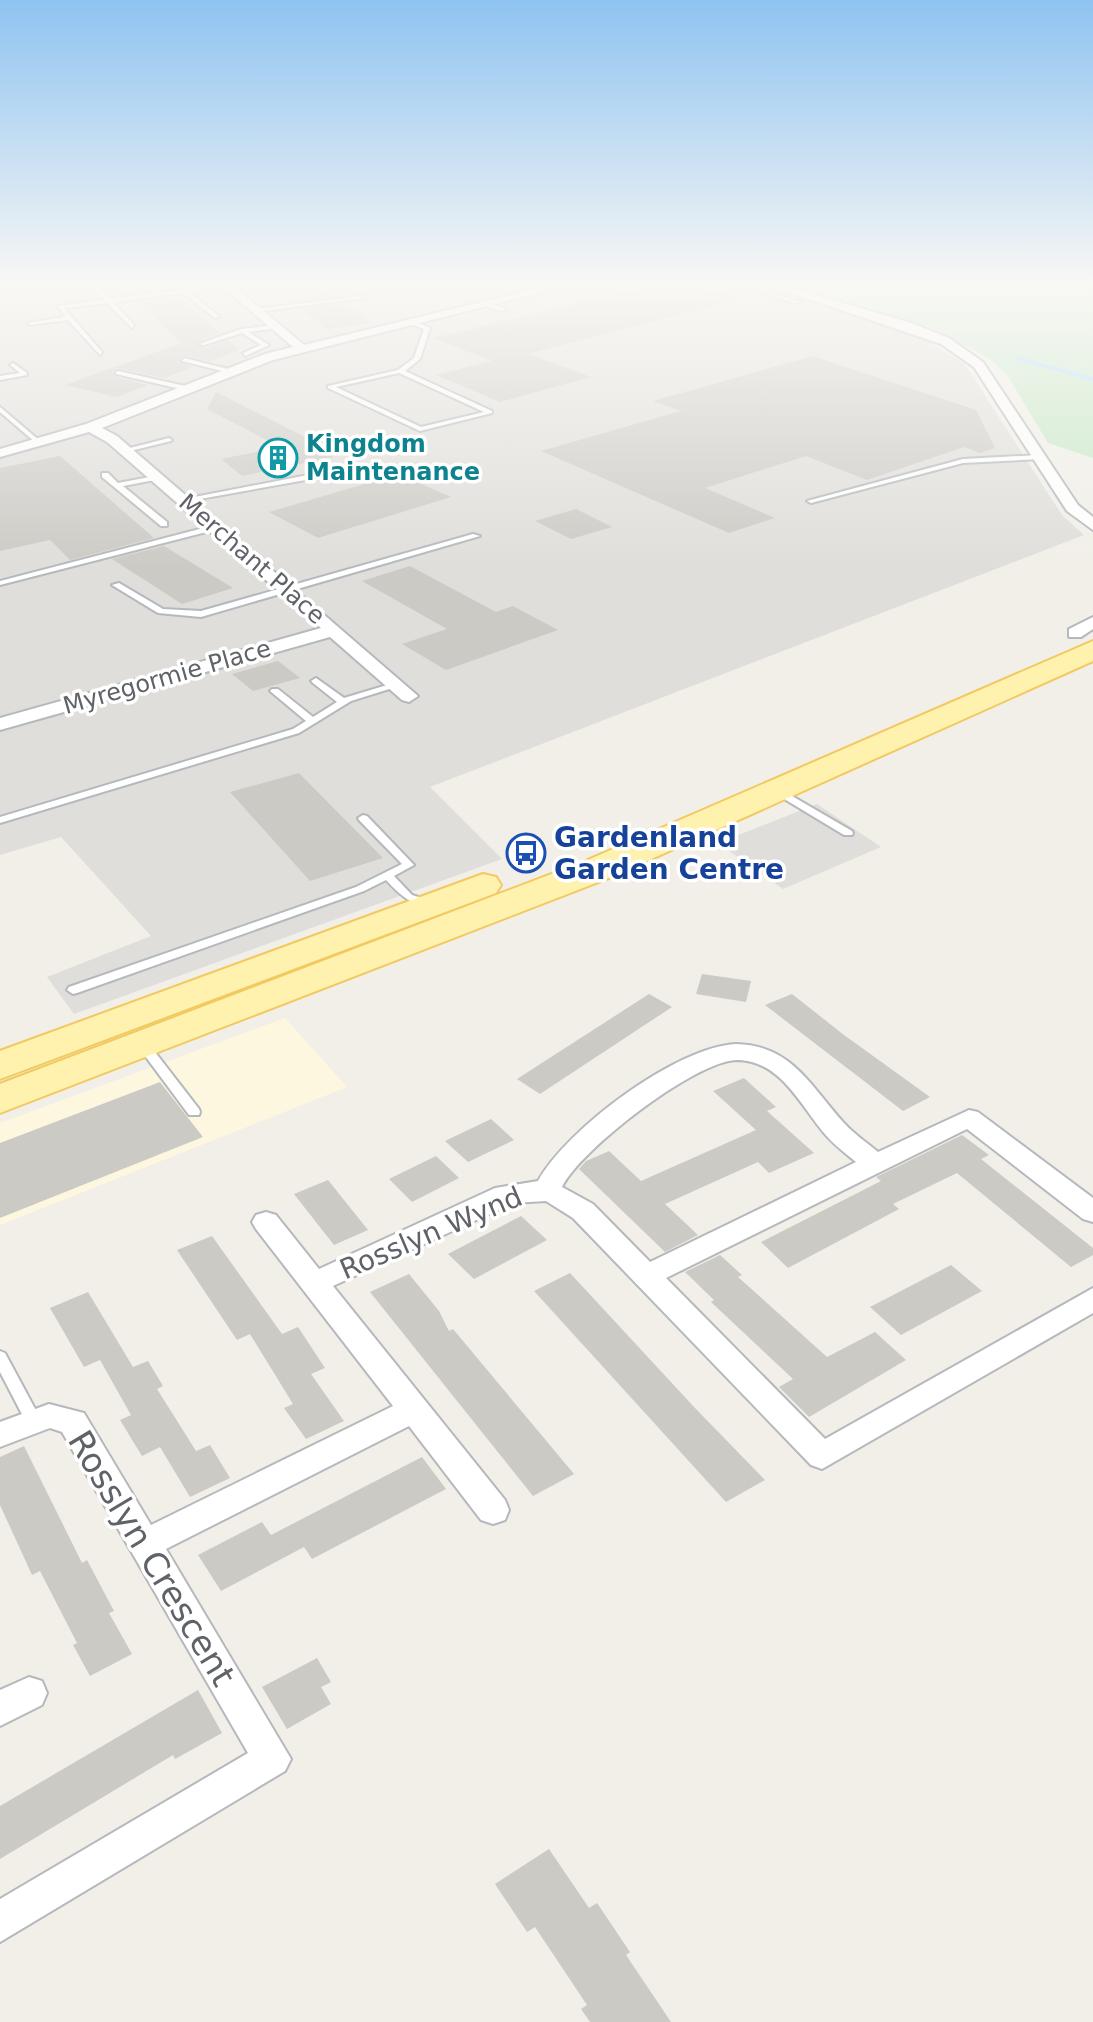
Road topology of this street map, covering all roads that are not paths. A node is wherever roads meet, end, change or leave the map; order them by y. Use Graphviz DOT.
graph roads {
  1 [pos="155,381"];
  2 [pos="203,381"];
  3 [pos="355,381"];
  4 [pos="423,381"];
  5 [pos="990,381"];
  6 [pos="185,388"];
  7 [pos="0,409"];
  8 [pos="91,427"];
  9 [pos="169,440"];
  10 [pos="38,442"];
  11 [pos="126,450"];
  12 [pos="0,453"];
  13 [pos="1039,457"];
  14 [pos="105,475"];
  15 [pos="157,477"];
  16 [pos="308,477"];
  17 [pos="117,485"];
  18 [pos="183,500"];
  19 [pos="811,501"];
  20 [pos="164,524"];
  21 [pos="1093,525"];
  22 [pos="215,527"];
  23 [pos="476,536"];
  24 [pos="0,583"];
  25 [pos="116,585"];
  26 [pos="287,590"];
  27 [pos="334,630"];
  28 [pos="1089,632"];
  29 [pos="316,681"];
  30 [pos="403,690"];
  31 [pos="275,691"];
  32 [pos="344,702"];
  33 [pos="312,721"];
  34 [pos="0,724"];
  35 [pos="780,792"];
  36 [pos="363,818"];
  37 [pos="0,820"];
  38 [pos="848,833"];
  39 [pos="388,876"];
  40 [pos="408,897"];
  41 [pos="444,900"];
  42 [pos="364,931"];
  43 [pos="73,990"];
  44 [pos="144,1046"];
  45 [pos="0,1066"];
  46 [pos="0,1099"];
  47 [pos="194,1112"];
  48 [pos="876,1164"];
  49 [pos="548,1189"];
  50 [pos="1093,1212"];
  51 [pos="266,1222"];
  52 [pos="645,1276"];
  53 [pos="316,1282"];
  54 [pos="1093,1299"];
  55 [pos="0,1357"];
  56 [pos="413,1410"];
  57 [pos="33,1420"];
  58 [pos="0,1435"];
  59 [pos="493,1510"];
  60 [pos="146,1543"];
  61 [pos="0,1922"];
  1 -- 6 [label="lane"];
  2 -- 6 [label="street"];
  3 -- 4 [label="lane"];
  5 -- 13 [label="street"];
  6 -- 8 [label="street"];
  7 -- 10 [label="lane"];
  8 -- 10 [label="street"];
  8 -- 11 [label="street, Merchant Place"];
  9 -- 11 [label="lane"];
  10 -- 12 [label="street"];
  11 -- 15 [label="street, Merchant Place"];
  13 -- 19 [label="lane"];
  13 -- 21 [label="street"];
  14 -- 17 [label="lane"];
  15 -- 17 [label="lane"];
  15 -- 18 [label="street, Merchant Place"];
  16 -- 18 [label="lane"];
  17 -- 20 [label="lane"];
  18 -- 22 [label="street, Merchant Place"];
  22 -- 24 [label="lane"];
  22 -- 26 [label="street, Merchant Place"];
  23 -- 26 [label="lane"];
  25 -- 26 [label="lane"];
  26 -- 27 [label="street, Merchant Place"];
  27 -- 30 [label="street, Merchant Place"];
  27 -- 34 [label="street, Myregormie Place"];
  28 -- 35 [label="main road"];
  28 -- 41 [label="main road"];
  29 -- 32 [label="lane"];
  30 -- 32 [label="lane"];
  31 -- 33 [label="lane"];
  32 -- 33 [label="lane"];
  33 -- 37 [label="lane"];
  35 -- 38 [label="lane"];
  35 -- 44 [label="main road"];
  36 -- 39 [label="lane"];
  39 -- 40 [label="lane"];
  39 -- 43 [label="lane"];
  40 -- 41 [label="lane"];
  40 -- 42 [label="lane"];
  41 -- 42 [label="main road"];
  42 -- 45 [label="main road"];
  44 -- 46 [label="main road"];
  44 -- 47 [label="lane"];
  48 -- 49 [label="street"];
  48 -- 50 [label="street"];
  48 -- 52 [label="street"];
  49 -- 52 [label="street"];
  49 -- 53 [label="street, Rosslyn Wynd"];
  51 -- 53 [label="street, Rosslyn Wynd"];
  52 -- 54 [label="street"];
  53 -- 56 [label="street, Rosslyn Wynd"];
  55 -- 57 [label="lane"];
  56 -- 59 [label="street, Rosslyn Wynd"];
  56 -- 60 [label="street"];
  57 -- 58 [label="street, Rosslyn Crescent"];
  57 -- 60 [label="street, Rosslyn Crescent"];
  60 -- 61 [label="street, Rosslyn Crescent"];
}
